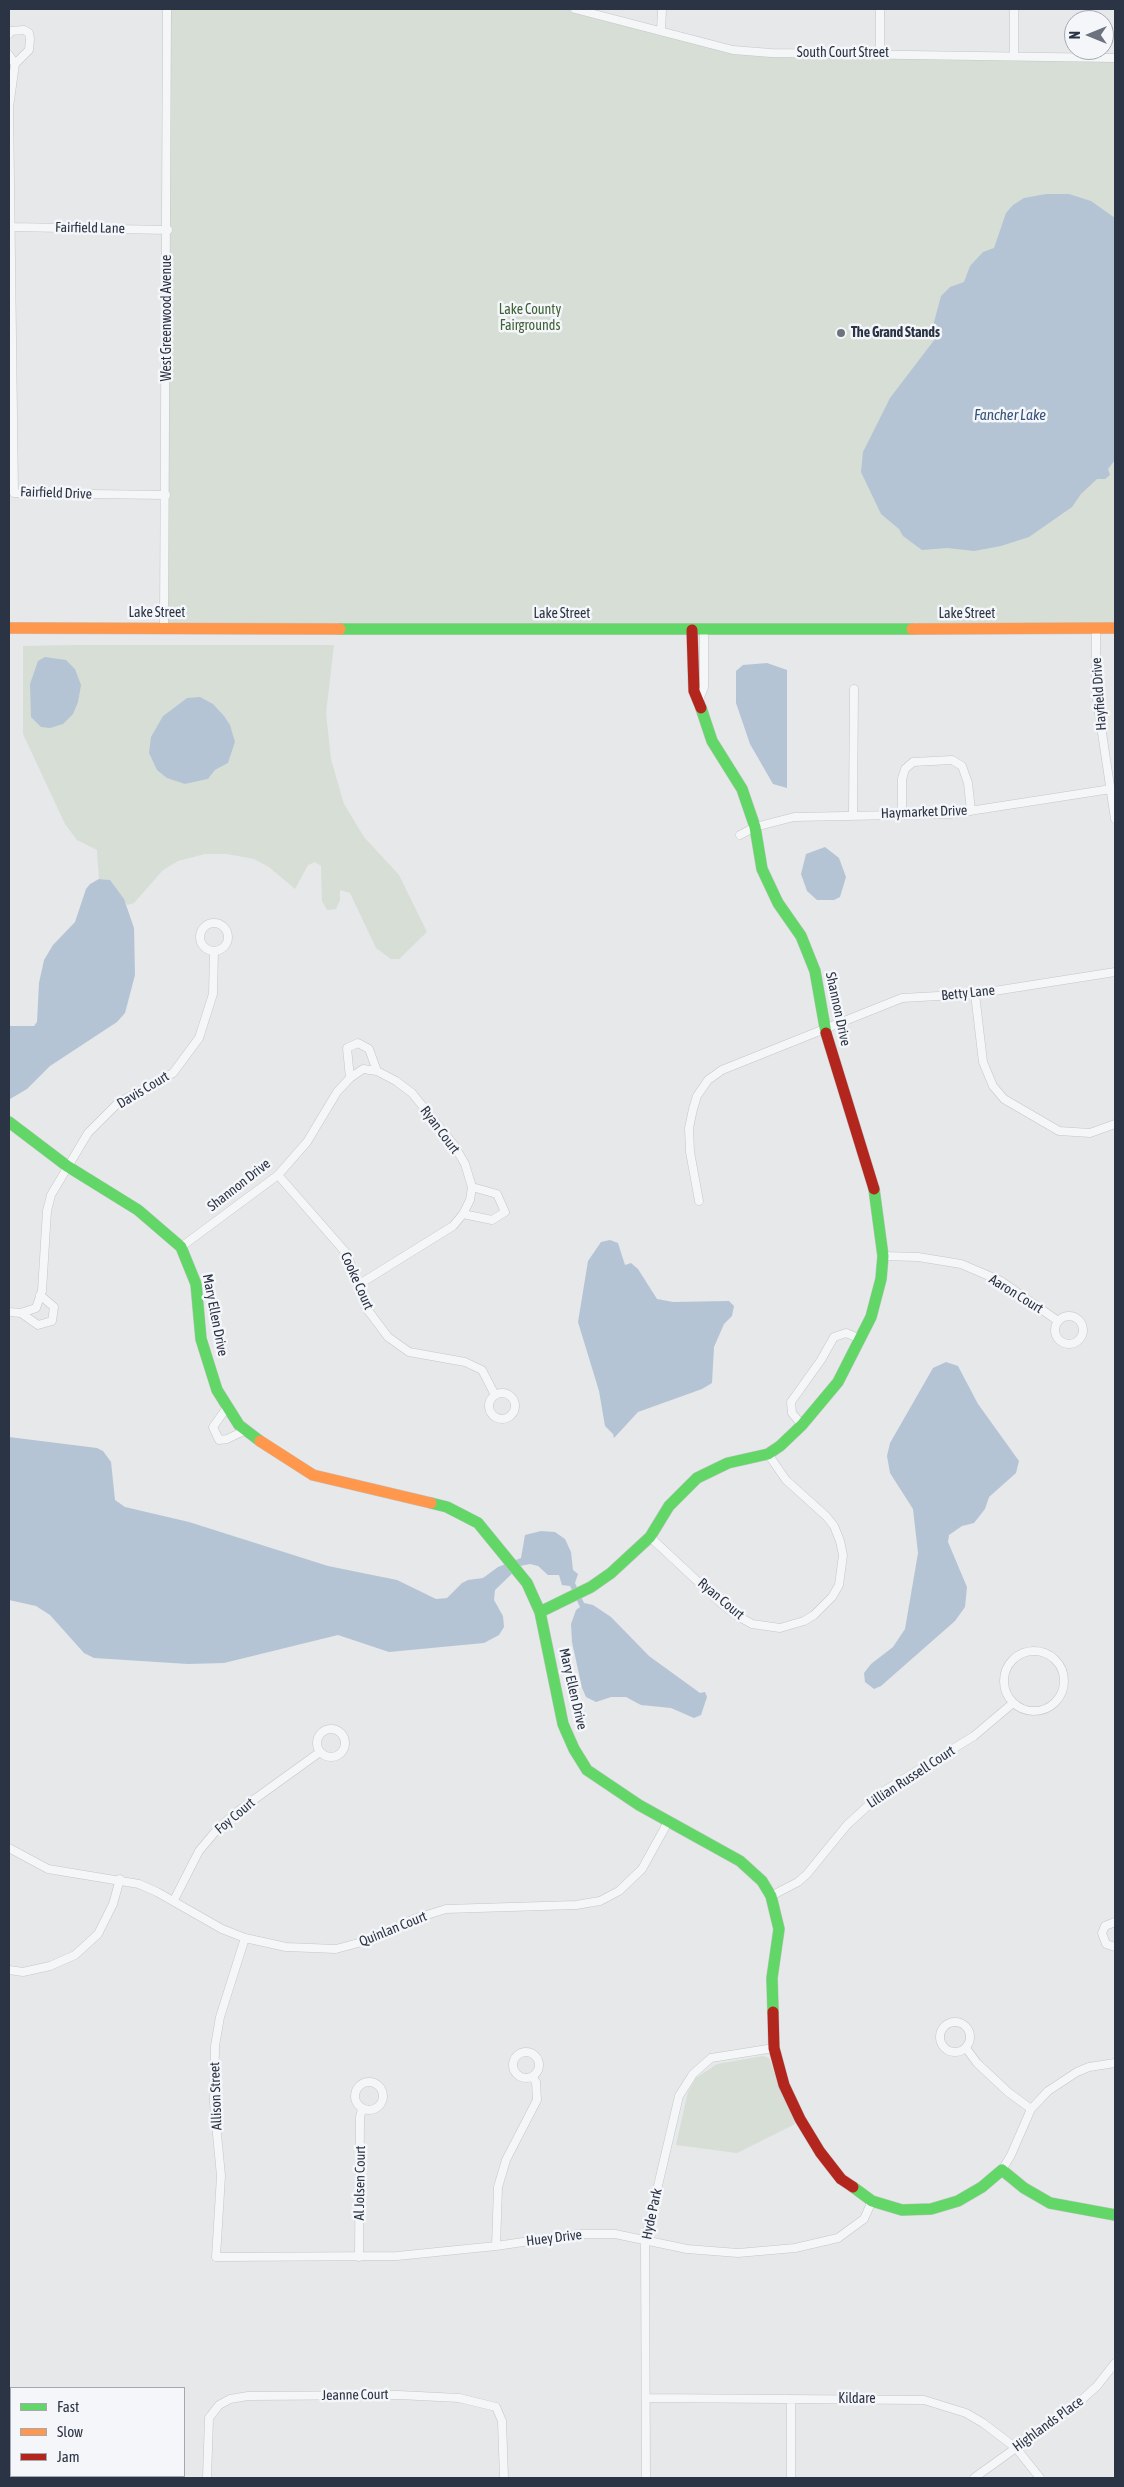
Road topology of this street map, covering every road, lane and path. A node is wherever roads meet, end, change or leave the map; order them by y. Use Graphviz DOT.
graph roads {
  1 [pos="167,9"];
  2 [pos="575,9"];
  3 [pos="662,9"];
  4 [pos="880,9"];
  5 [pos="1014,9"];
  6 [pos="661,32"];
  7 [pos="9,34"];
  8 [pos="880,53"];
  9 [pos="9,55"];
  10 [pos="1014,55"];
  11 [pos="1115,58"];
  12 [pos="15,64"];
  13 [pos="11,226"];
  14 [pos="168,230"];
  15 [pos="166,495"];
  16 [pos="164,627"];
  17 [pos="9,628"];
  18 [pos="1096,628"];
  19 [pos="1115,628"];
  20 [pos="698,630"];
  21 [pos="854,689"];
  22 [pos="1115,759"];
  23 [pos="1106,760"];
  24 [pos="1111,789"];
  25 [pos="971,811"];
  26 [pos="853,814"];
  27 [pos="902,814"];
  28 [pos="1115,819"];
  29 [pos="755,828"];
  30 [pos="740,836"];
  31 [pos="214,950"];
  32 [pos="1115,972"];
  33 [pos="975,994"];
  34 [pos="825,1028"];
  35 [pos="363,1069"];
  36 [pos="376,1071"];
  37 [pos="350,1078"];
  38 [pos="9,1122"];
  39 [pos="1115,1124"];
  40 [pos="67,1166"];
  41 [pos="278,1175"];
  42 [pos="472,1187"];
  43 [pos="700,1200"];
  44 [pos="463,1214"];
  45 [pos="181,1247"];
  46 [pos="883,1256"];
  47 [pos="358,1285"];
  48 [pos="40,1295"];
  49 [pos="9,1312"];
  50 [pos="21,1313"];
  51 [pos="1058,1321"];
  52 [pos="861,1339"];
  53 [pos="494,1394"];
  54 [pos="228,1406"];
  55 [pos="802,1425"];
  56 [pos="246,1430"];
  57 [pos="768,1454"];
  58 [pos="650,1537"];
  59 [pos="540,1612"];
  60 [pos="1013,1703"];
  61 [pos="320,1752"];
  62 [pos="668,1822"];
  63 [pos="9,1848"];
  64 [pos="120,1880"];
  65 [pos="771,1896"];
  66 [pos="174,1900"];
  67 [pos="1115,1922"];
  68 [pos="245,1938"];
  69 [pos="1115,1947"];
  70 [pos="9,1970"];
  71 [pos="774,2048"];
  72 [pos="966,2048"];
  73 [pos="1115,2063"];
  74 [pos="532,2077"];
  75 [pos="362,2109"];
  76 [pos="1031,2109"];
  77 [pos="1002,2170"];
  78 [pos="872,2201"];
  79 [pos="1115,2215"];
  80 [pos="646,2241"];
  81 [pos="496,2246"];
  82 [pos="216,2257"];
  83 [pos="359,2257"];
  84 [pos="1115,2363"];
  85 [pos="646,2398"];
  86 [pos="791,2399"];
  87 [pos="1016,2448"];
  88 [pos="207,2478"];
  89 [pos="504,2478"];
  90 [pos="646,2478"];
  91 [pos="791,2478"];
  92 [pos="974,2478"];
  93 [pos="1040,2478"];
  1 -- 14 [label="street, West Greenwood Avenue"];
  2 -- 6 [label="street, South Court Street"];
  3 -- 6 [label="street"];
  4 -- 8 [label="street"];
  5 -- 10 [label="street"];
  6 -- 8 [label="street, South Court Street"];
  7 -- 12 [label="street"];
  8 -- 10 [label="street, South Court Street"];
  9 -- 12 [label="street"];
  10 -- 11 [label="street, South Court Street"];
  12 -- 13 [label="street, Fairfield Drive"];
  13 -- 14 [label="street, Fairfield Lane"];
  13 -- 15 [label="street, Fairfield Drive"];
  14 -- 15 [label="street, West Greenwood Avenue"];
  15 -- 16 [label="street, West Greenwood Avenue"];
  16 -- 17 [label="street, Lake Street"];
  16 -- 20 [label="street, Lake Street"];
  18 -- 19 [label="street, Lake Street"];
  18 -- 20 [label="street, Lake Street"];
  18 -- 23 [label="street, Hayfield Drive"];
  20 -- 29 [label="street, Shannon Drive"];
  21 -- 26 [label="street"];
  22 -- 23 [label="street"];
  23 -- 24 [label="street, Hayfield Drive"];
  24 -- 25 [label="street, Haymarket Drive"];
  24 -- 28 [label="street, Hayfield Drive"];
  25 -- 27 [label="street, Haymarket Drive"];
  25 -- 27 [label="street"];
  26 -- 27 [label="street, Haymarket Drive"];
  26 -- 29 [label="street, Haymarket Drive"];
  29 -- 30 [label="street, Haymarket Drive"];
  29 -- 34 [label="street, Shannon Drive"];
  31 -- 40 [label="street, Davis Court"];
  32 -- 33 [label="street, Betty Lane"];
  33 -- 34 [label="street, Betty Lane"];
  33 -- 39 [label="street"];
  34 -- 43 [label="street, Betty Lane"];
  34 -- 46 [label="street, Shannon Drive"];
  35 -- 36 [label="street, Ryan Court"];
  35 -- 37 [label="street, Shannon Drive"];
  36 -- 37 [label="street"];
  36 -- 42 [label="street, Ryan Court"];
  37 -- 41 [label="street, Shannon Drive"];
  38 -- 40 [label="street, Mary Ellen Drive"];
  40 -- 45 [label="street, Mary Ellen Drive"];
  40 -- 48 [label="street, Davis Court"];
  41 -- 45 [label="street, Shannon Drive"];
  41 -- 47 [label="street, Cooke Court"];
  42 -- 44 [label="street"];
  42 -- 44 [label="street"];
  44 -- 47 [label="street"];
  45 -- 54 [label="street, Mary Ellen Drive"];
  46 -- 51 [label="street, Aaron Court"];
  46 -- 52 [label="street, Shannon Drive"];
  47 -- 53 [label="street, Cooke Court"];
  48 -- 50 [label="street, Davis Court"];
  48 -- 50 [label="street"];
  49 -- 50 [label="street"];
  52 -- 55 [label="street, Shannon Drive"];
  52 -- 55 [label="street"];
  54 -- 56 [label="street, Mary Ellen Drive"];
  54 -- 56 [label="street"];
  55 -- 57 [label="street, Shannon Drive"];
  56 -- 59 [label="street, Mary Ellen Drive"];
  57 -- 58 [label="street, Shannon Drive"];
  57 -- 58 [label="street, Ryan Court"];
  58 -- 59 [label="street, Shannon Drive"];
  59 -- 62 [label="street, Mary Ellen Drive"];
  60 -- 60 [label="street"];
  60 -- 65 [label="street, Lillian Russell Court"];
  61 -- 66 [label="street, Foy Court"];
  62 -- 65 [label="street, Mary Ellen Drive"];
  62 -- 68 [label="street, Quinlan Court"];
  63 -- 64 [label="street, Quinlan Court"];
  64 -- 66 [label="street, Quinlan Court"];
  64 -- 70 [label="street"];
  65 -- 71 [label="street, Mary Ellen Drive"];
  66 -- 68 [label="street, Quinlan Court"];
  67 -- 69 [label="street"];
  68 -- 82 [label="street, Allison Street"];
  71 -- 78 [label="street, Mary Ellen Drive"];
  71 -- 80 [label="street, Hyde Park"];
  72 -- 72 [label="street"];
  72 -- 76 [label="street"];
  73 -- 76 [label="street"];
  74 -- 81 [label="street"];
  75 -- 83 [label="street, Al Jolsen Court"];
  76 -- 77 [label="street"];
  77 -- 78 [label="street, Mary Ellen Drive"];
  77 -- 79 [label="street"];
  78 -- 80 [label="street, Huey Drive"];
  80 -- 81 [label="street, Huey Drive"];
  80 -- 85 [label="street, Hyde Park"];
  81 -- 83 [label="street, Huey Drive"];
  82 -- 83 [label="street, Huey Drive"];
  84 -- 87 [label="street, Highlands Place"];
  85 -- 86 [label="street, Kildare"];
  85 -- 90 [label="street, Hyde Park"];
  86 -- 87 [label="street, Kildare"];
  86 -- 91 [label="street"];
  87 -- 92 [label="street, Highlands Place"];
  87 -- 93 [label="street, Kildare"];
  88 -- 89 [label="street, Jeanne Court"];
}
